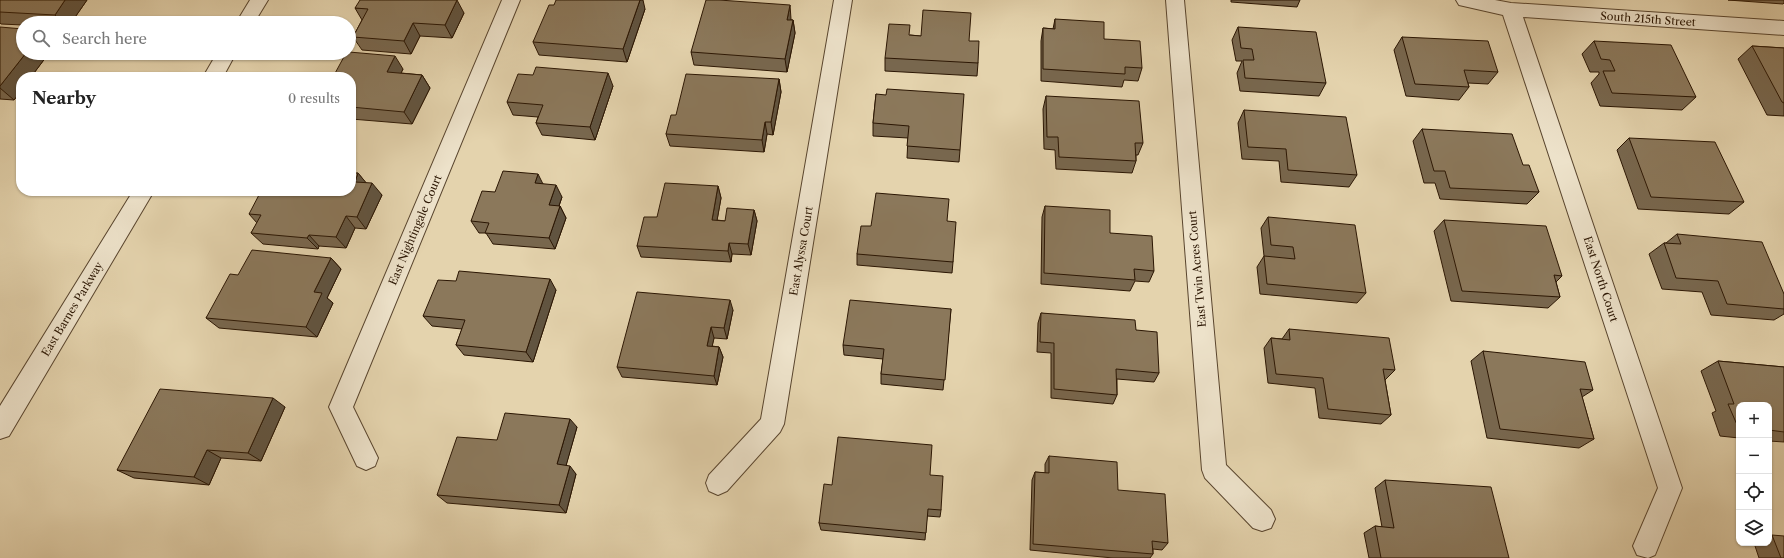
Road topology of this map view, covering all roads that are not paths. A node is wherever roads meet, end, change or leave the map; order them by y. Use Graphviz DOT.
graph roads {
  1 [pos="259,0"];
  2 [pos="511,0"];
  3 [pos="843,0"];
  4 [pos="1175,0"];
  5 [pos="1465,0"];
  6 [pos="1511,10"];
  7 [pos="249,16"];
  8 [pos="1784,28"];
  9 [pos="223,60"];
  10 [pos="216,72"];
  11 [pos="141,196"];
  12 [pos="0,428"];
  13 [pos="366,458"];
  14 [pos="718,482"];
  15 [pos="1262,519"];
  16 [pos="1646,546"];
  1 -- 7 [label="street"];
  2 -- 13 [label="street, East Nightingale Court"];
  3 -- 14 [label="street, East Alyssa Court"];
  4 -- 15 [label="street, East Twin Acres Court"];
  5 -- 6 [label="street, South 215th Street"];
  6 -- 8 [label="street, South 215th Street"];
  6 -- 16 [label="street, East North Court"];
  9 -- 10 [label="street"];
  11 -- 12 [label="street, East Barnes Parkway"];
}
